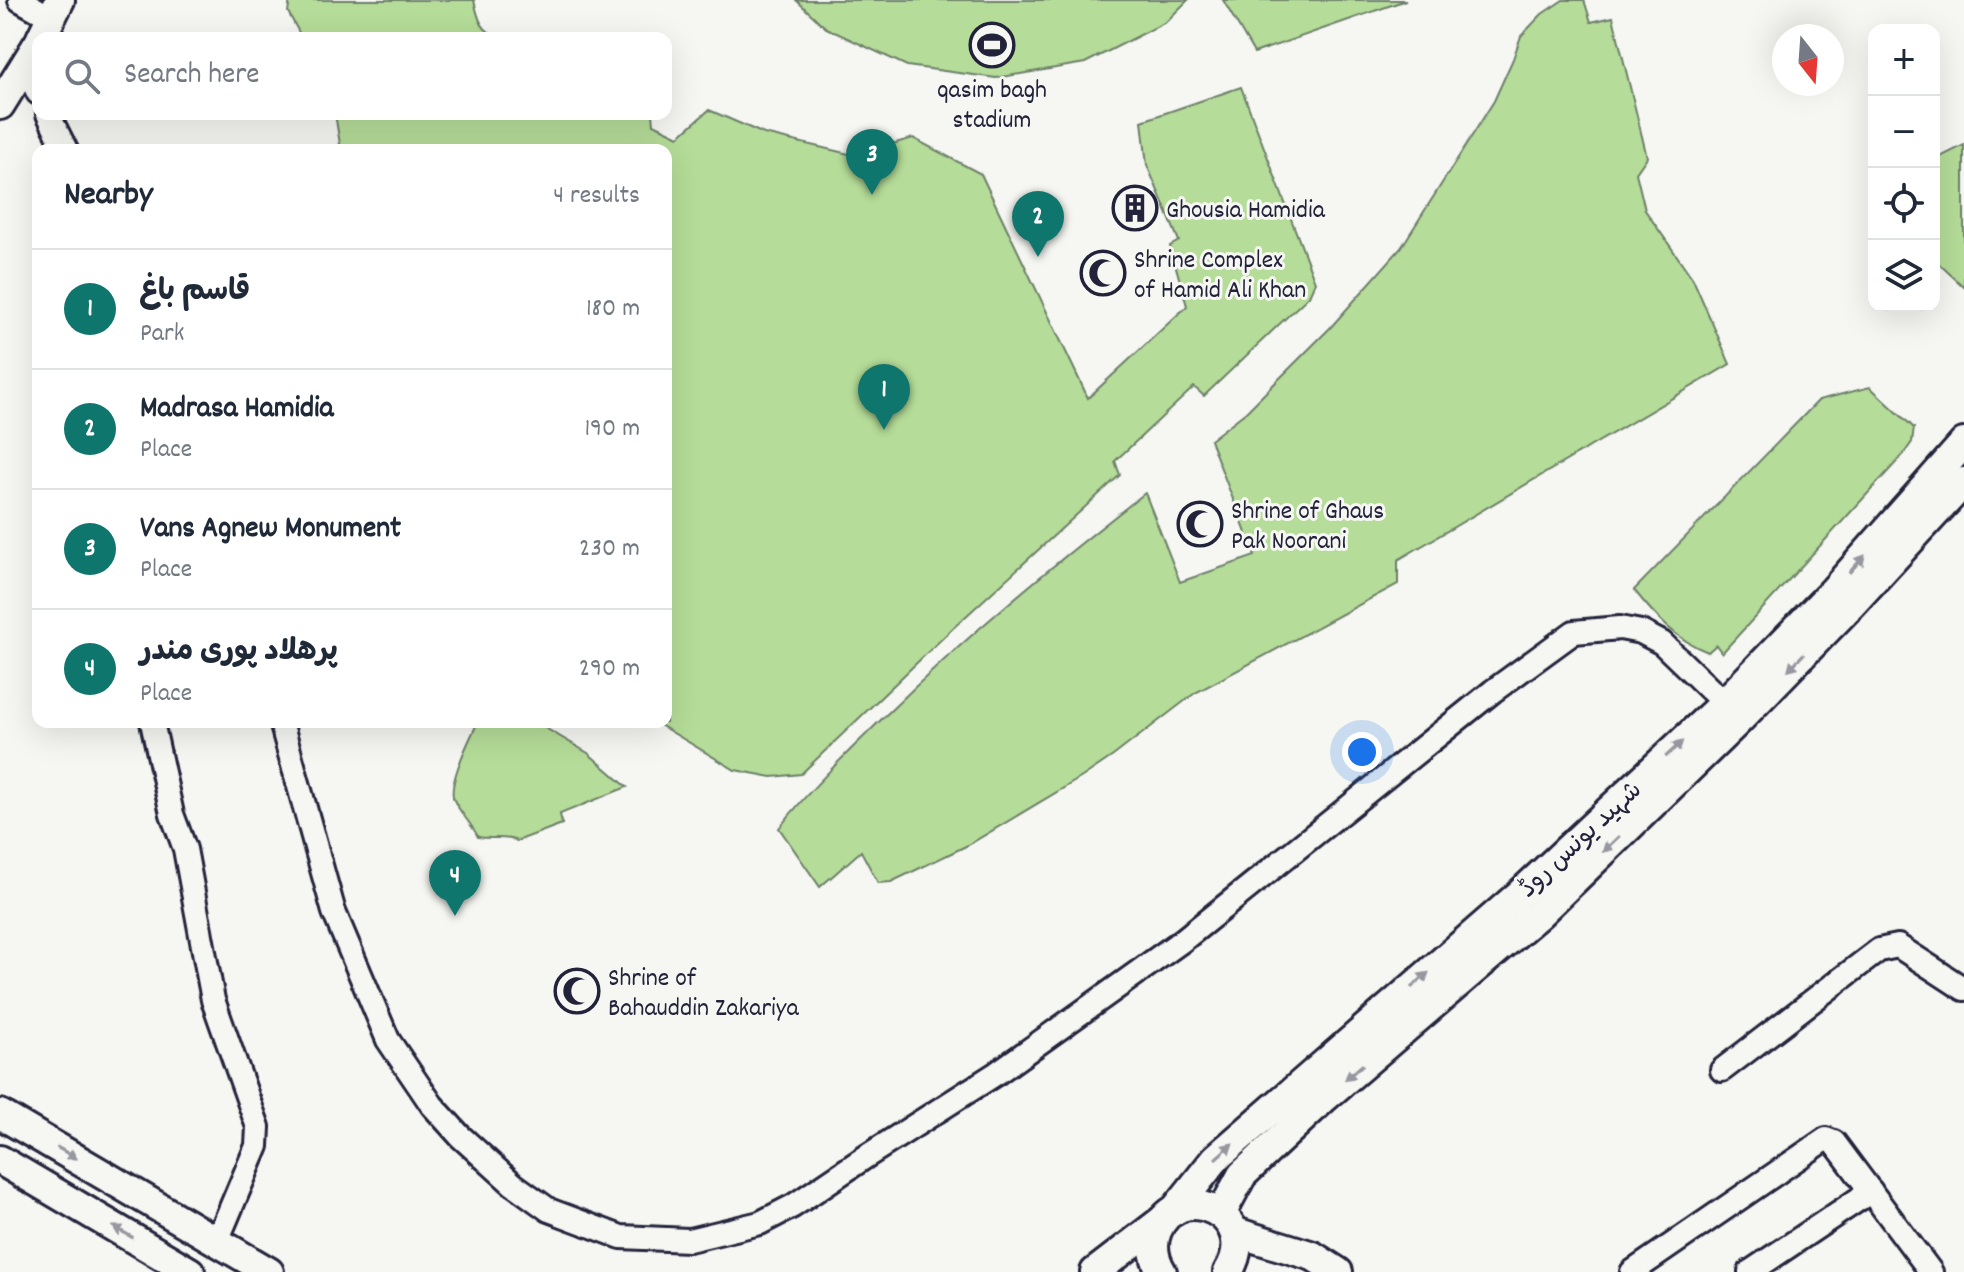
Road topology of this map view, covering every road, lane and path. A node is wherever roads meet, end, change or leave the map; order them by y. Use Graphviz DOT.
graph roads {
  1 [pos="20,0"];
  2 [pos="51,19"];
  3 [pos="32,56"];
  4 [pos="0,105"];
  5 [pos="51,120"];
  6 [pos="63,144"];
  7 [pos="1964,443"];
  8 [pos="1964,482"];
  9 [pos="1724,703"];
  10 [pos="153,728"];
  11 [pos="283,728"];
  12 [pos="1964,989"];
  13 [pos="1722,1070"];
  14 [pos="0,1114"];
  15 [pos="0,1160"];
  16 [pos="1871,1191"];
  17 [pos="1169,1214"];
  18 [pos="1228,1223"];
  19 [pos="217,1241"];
  20 [pos="190,1272"];
  21 [pos="269,1272"];
  22 [pos="1095,1272"];
  23 [pos="1162,1272"];
  24 [pos="1228,1272"];
  25 [pos="1338,1272"];
  26 [pos="1632,1272"];
  27 [pos="1750,1272"];
  28 [pos="1931,1272"];
  1 -- 2 [label="street"];
  3 -- 4 [label="main road"];
  5 -- 6 [label="street"];
  9 -- 7 [label="main road, شہید یونس روڈ, one-way"];
  8 -- 18 [label="main road, شہید یونس روڈ, one-way"];
  9 -- 11 [label="street"];
  17 -- 9 [label="main road, شہید یونس روڈ, one-way"];
  10 -- 19 [label="street"];
  12 -- 13 [label="street"];
  14 -- 19 [label="main road, one-way"];
  20 -- 15 [label="main road, one-way"];
  16 -- 26 [label="street"];
  16 -- 27 [label="street"];
  16 -- 28 [label="street"];
  17 -- 18 [label="main road"];
  17 -- 22 [label="main road"];
  17 -- 23 [label="main road"];
  18 -- 24 [label="main road, شہید یونس روڈ"];
  18 -- 25 [label="main road"];
  19 -- 21 [label="main road"];
}
